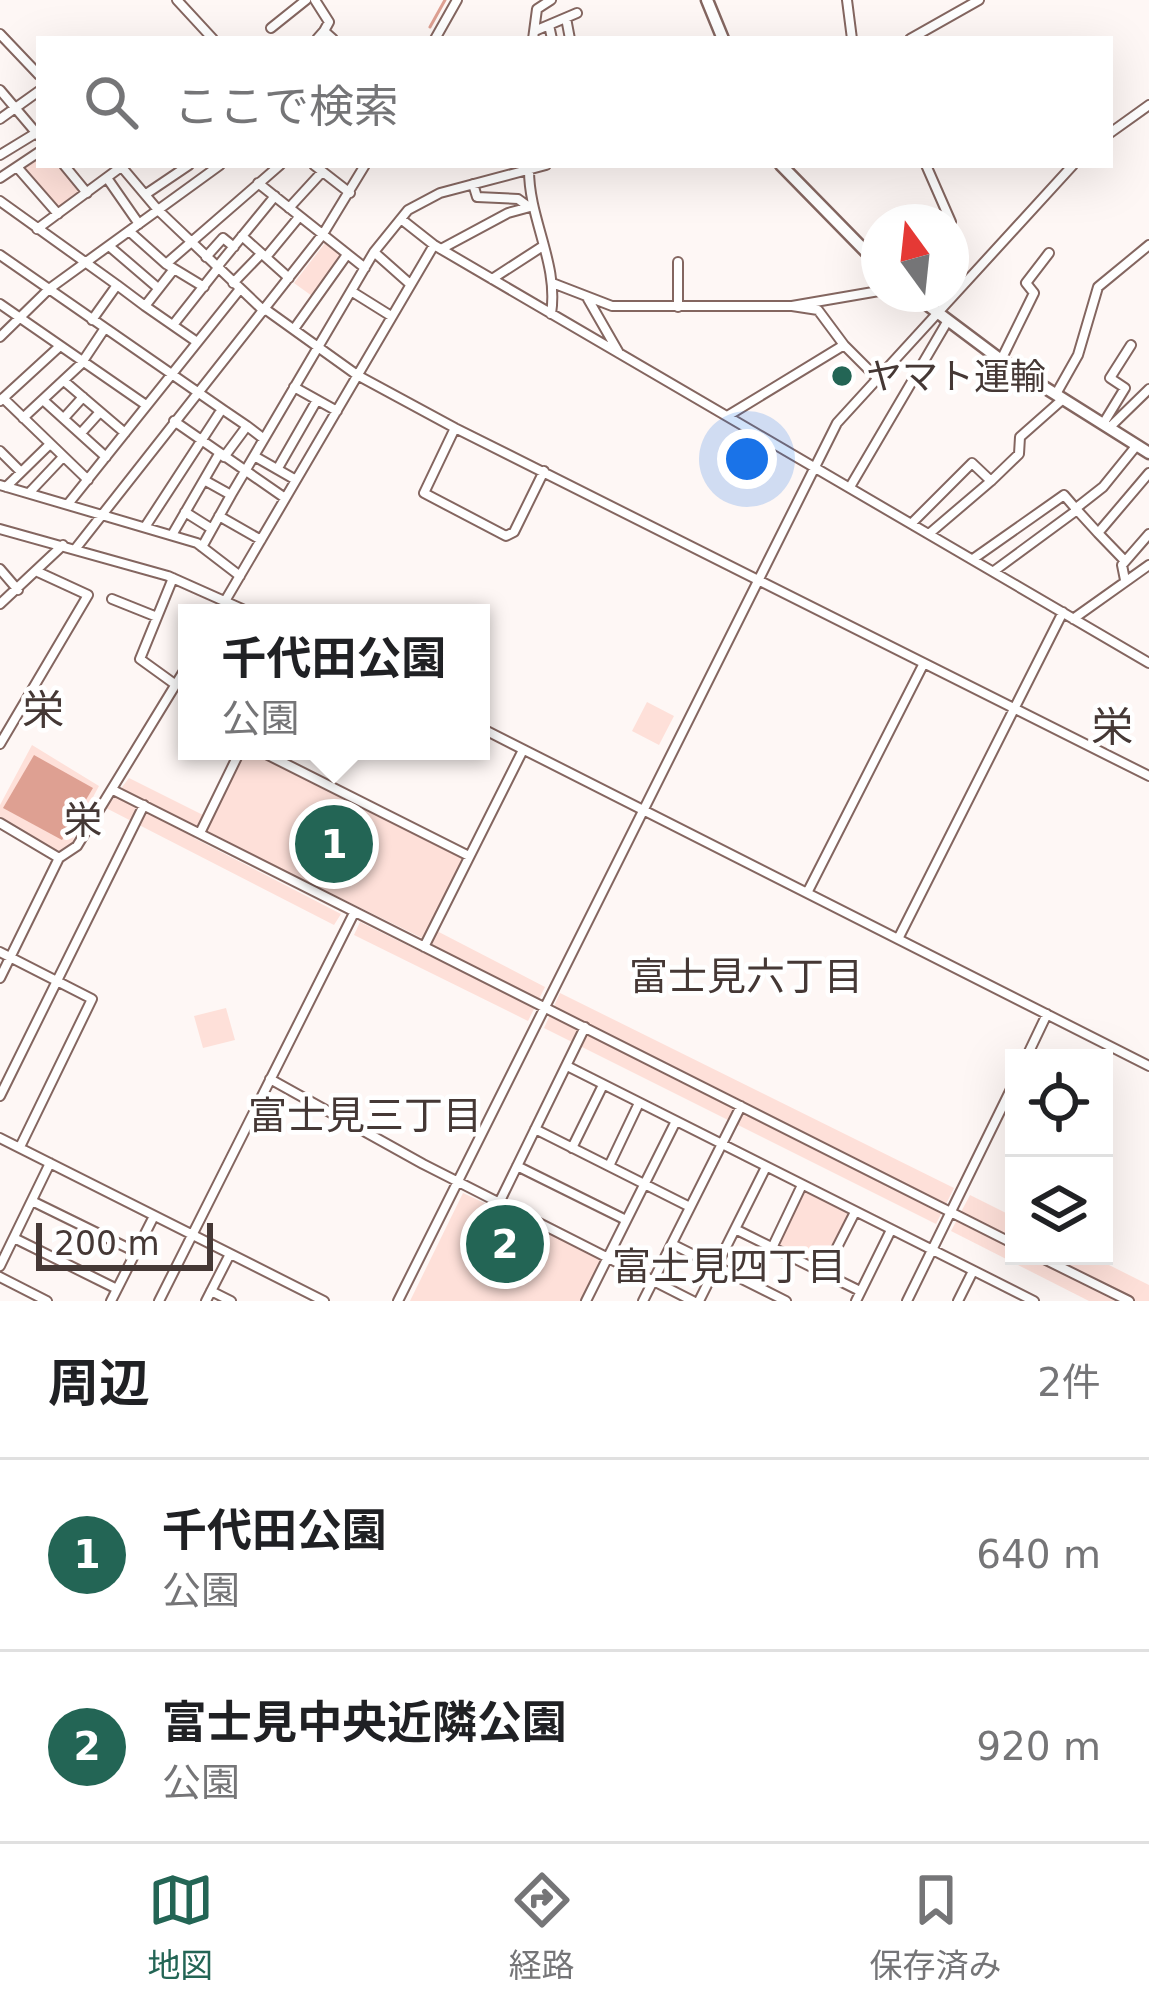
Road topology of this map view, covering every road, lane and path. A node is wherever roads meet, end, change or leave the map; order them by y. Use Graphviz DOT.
graph roads {
  1 [pos="177,0"];
  2 [pos="310,0"];
  3 [pos="457,0"];
  4 [pos="551,0"];
  5 [pos="707,0"];
  6 [pos="847,0"];
  7 [pos="980,0"];
  8 [pos="577,13"];
  9 [pos="566,18"];
  10 [pos="549,25"];
  11 [pos="271,28"];
  12 [pos="932,28"];
  13 [pos="0,34"];
  14 [pos="535,34"];
  15 [pos="210,36"];
  16 [pos="325,36"];
  17 [pos="437,36"];
  18 [pos="551,36"];
  19 [pos="569,36"];
  20 [pos="722,36"];
  21 [pos="852,36"];
  22 [pos="917,36"];
  23 [pos="936,36"];
  24 [pos="36,72"];
  25 [pos="0,91"];
  26 [pos="36,93"];
  27 [pos="1149,105"];
  28 [pos="16,108"];
  29 [pos="0,119"];
  30 [pos="36,132"];
  31 [pos="1113,132"];
  32 [pos="36,135"];
  33 [pos="36,154"];
  34 [pos="0,155"];
  35 [pos="17,167"];
  36 [pos="66,168"];
  37 [pos="118,168"];
  38 [pos="123,168"];
  39 [pos="185,168"];
  40 [pos="216,168"];
  41 [pos="276,168"];
  42 [pos="317,168"];
  43 [pos="363,168"];
  44 [pos="526,168"];
  45 [pos="529,168"];
  46 [pos="784,168"];
  47 [pos="927,168"];
  48 [pos="1070,168"];
  49 [pos="322,172"];
  50 [pos="0,178"];
  51 [pos="106,178"];
  52 [pos="257,183"];
  53 [pos="473,184"];
  54 [pos="87,193"];
  55 [pos="350,193"];
  56 [pos="146,194"];
  57 [pos="275,196"];
  58 [pos="943,204"];
  59 [pos="2,206"];
  60 [pos="290,208"];
  61 [pos="530,208"];
  62 [pos="158,210"];
  63 [pos="58,214"];
  64 [pos="299,217"];
  65 [pos="401,219"];
  66 [pos="140,224"];
  67 [pos="37,229"];
  68 [pos="129,231"];
  69 [pos="323,234"];
  70 [pos="242,236"];
  71 [pos="188,239"];
  72 [pos="1149,245"];
  73 [pos="109,246"];
  74 [pos="543,246"];
  75 [pos="234,247"];
  76 [pos="437,247"];
  77 [pos="861,247"];
  78 [pos="374,252"];
  79 [pos="1049,253"];
  80 [pos="263,255"];
  81 [pos="0,256"];
  82 [pos="346,256"];
  83 [pos="206,257"];
  84 [pos="678,262"];
  85 [pos="86,263"];
  86 [pos="170,266"];
  87 [pos="217,268"];
  88 [pos="365,268"];
  89 [pos="289,278"];
  90 [pos="492,279"];
  91 [pos="410,284"];
  92 [pos="555,284"];
  93 [pos="117,285"];
  94 [pos="237,286"];
  95 [pos="204,287"];
  96 [pos="49,289"];
  97 [pos="158,289"];
  98 [pos="351,290"];
  99 [pos="861,294"];
  100 [pos="588,298"];
  101 [pos="0,304"];
  102 [pos="145,306"];
  103 [pos="792,306"];
  104 [pos="678,307"];
  105 [pos="265,310"];
  106 [pos="935,312"];
  107 [pos="550,314"];
  108 [pos="391,316"];
  109 [pos="22,317"];
  110 [pos="943,319"];
  111 [pos="92,320"];
  112 [pos="173,325"];
  113 [pos="105,328"];
  114 [pos="294,329"];
  115 [pos="0,337"];
  116 [pos="197,342"];
  117 [pos="844,345"];
  118 [pos="1131,345"];
  119 [pos="60,346"];
  120 [pos="319,347"];
  121 [pos="619,353"];
  122 [pos="1001,360"];
  123 [pos="83,361"];
  124 [pos="171,375"];
  125 [pos="357,375"];
  126 [pos="875,376"];
  127 [pos="64,381"];
  128 [pos="294,387"];
  129 [pos="1149,389"];
  130 [pos="196,393"];
  131 [pos="1060,396"];
  132 [pos="83,397"];
  133 [pos="1,399"];
  134 [pos="44,400"];
  135 [pos="317,400"];
  136 [pos="146,405"];
  137 [pos="221,409"];
  138 [pos="337,411"];
  139 [pos="100,412"];
  140 [pos="727,415"];
  141 [pos="22,418"];
  142 [pos="64,418"];
  143 [pos="174,421"];
  144 [pos="247,426"];
  145 [pos="1106,426"];
  146 [pos="455,428"];
  147 [pos="80,433"];
  148 [pos="124,433"];
  149 [pos="202,439"];
  150 [pos="264,439"];
  151 [pos="49,445"];
  152 [pos="1143,449"];
  153 [pos="0,451"];
  154 [pos="222,456"];
  155 [pos="254,456"];
  156 [pos="63,457"];
  157 [pos="106,457"];
  158 [pos="813,466"];
  159 [pos="278,468"];
  160 [pos="544,471"];
  161 [pos="21,472"];
  162 [pos="1149,473"];
  163 [pos="244,474"];
  164 [pos="296,479"];
  165 [pos="88,480"];
  166 [pos="205,480"];
  167 [pos="991,481"];
  168 [pos="3,486"];
  169 [pos="850,487"];
  170 [pos="29,493"];
  171 [pos="231,495"];
  172 [pos="285,498"];
  173 [pos="68,505"];
  174 [pos="1076,509"];
  175 [pos="185,512"];
  176 [pos="104,513"];
  177 [pos="220,516"];
  178 [pos="912,523"];
  179 [pos="145,527"];
  180 [pos="0,529"];
  181 [pos="212,529"];
  182 [pos="930,533"];
  183 [pos="1098,533"];
  184 [pos="1149,534"];
  185 [pos="172,536"];
  186 [pos="261,541"];
  187 [pos="63,545"];
  188 [pos="202,547"];
  189 [pos="76,548"];
  190 [pos="973,559"];
  191 [pos="1125,561"];
  192 [pos="1149,565"];
  193 [pos="0,568"];
  194 [pos="994,571"];
  195 [pos="38,572"];
  196 [pos="239,576"];
  197 [pos="173,578"];
  198 [pos="758,578"];
  199 [pos="1125,580"];
  200 [pos="18,590"];
  201 [pos="112,599"];
  202 [pos="225,601"];
  203 [pos="0,604"];
  204 [pos="223,604"];
  205 [pos="232,604"];
  206 [pos="1063,612"];
  207 [pos="157,617"];
  208 [pos="1073,619"];
  209 [pos="924,663"];
  210 [pos="1149,663"];
  211 [pos="178,682"];
  212 [pos="176,685"];
  213 [pos="1014,708"];
  214 [pos="490,733"];
  215 [pos="0,743"];
  216 [pos="524,750"];
  217 [pos="236,760"];
  218 [pos="278,760"];
  219 [pos="1149,776"];
  220 [pos="113,790"];
  221 [pos="144,805"];
  222 [pos="642,810"];
  223 [pos="0,823"];
  224 [pos="200,833"];
  225 [pos="470,856"];
  226 [pos="59,858"];
  227 [pos="807,893"];
  228 [pos="354,913"];
  229 [pos="898,939"];
  230 [pos="424,947"];
  231 [pos="0,952"];
  232 [pos="10,958"];
  233 [pos="0,978"];
  234 [pos="57,981"];
  235 [pos="545,1006"];
  236 [pos="1047,1014"];
  237 [pos="585,1027"];
  238 [pos="1030,1049"];
  239 [pos="566,1066"];
  240 [pos="1149,1066"];
  241 [pos="270,1079"];
  242 [pos="604,1085"];
  243 [pos="0,1096"];
  244 [pos="1005,1102"];
  245 [pos="640,1103"];
  246 [pos="740,1106"];
  247 [pos="676,1121"];
  248 [pos="535,1129"];
  249 [pos="0,1138"];
  250 [pos="721,1144"];
  251 [pos="20,1148"];
  252 [pos="572,1148"];
  253 [pos="50,1163"];
  254 [pos="517,1166"];
  255 [pos="608,1166"];
  256 [pos="766,1166"];
  257 [pos="457,1182"];
  258 [pos="644,1184"];
  259 [pos="802,1185"];
  260 [pos="32,1201"];
  261 [pos="499,1203"];
  262 [pos="690,1207"];
  263 [pos="855,1211"];
  264 [pos="951,1213"];
  265 [pos="154,1216"];
  266 [pos="626,1220"];
  267 [pos="734,1229"];
  268 [pos="891,1230"];
  269 [pos="192,1235"];
  270 [pos="14,1238"];
  271 [pos="1005,1240"];
  272 [pos="672,1244"];
  273 [pos="772,1248"];
  274 [pos="932,1250"];
  275 [pos="136,1252"];
  276 [pos="230,1254"];
  277 [pos="608,1257"];
  278 [pos="1056,1265"];
  279 [pos="0,1266"];
  280 [pos="716,1266"];
  281 [pos="973,1271"];
  282 [pos="824,1273"];
  283 [pos="0,1277"];
  284 [pos="653,1281"];
  285 [pos="117,1289"];
  286 [pos="1009,1289"];
  287 [pos="211,1291"];
  288 [pos="858,1296"];
  289 [pos="47,1301"];
  290 [pos="111,1301"];
  291 [pos="159,1301"];
  292 [pos="206,1301"];
  293 [pos="231,1301"];
  294 [pos="324,1301"];
  295 [pos="398,1301"];
  296 [pos="586,1301"];
  297 [pos="643,1301"];
  298 [pos="696,1301"];
  299 [pos="786,1301"];
  300 [pos="907,1301"];
  301 [pos="958,1301"];
  302 [pos="1003,1301"];
  303 [pos="1034,1301"];
  304 [pos="1129,1301"];
  1 -- 15 [label="street"];
  2 -- 11 [label="street"];
  2 -- 16 [label="street"];
  3 -- 17 [label="street"];
  4 -- 14 [label="street"];
  5 -- 20 [label="main road"];
  6 -- 21 [label="street"];
  7 -- 12 [label="street"];
  8 -- 9 [label="street"];
  9 -- 10 [label="street"];
  9 -- 19 [label="street"];
  10 -- 14 [label="street"];
  10 -- 18 [label="street"];
  12 -- 22 [label="street"];
  12 -- 23 [label="street"];
  13 -- 24 [label="street"];
  25 -- 28 [label="street"];
  26 -- 28 [label="street"];
  27 -- 31 [label="street"];
  28 -- 29 [label="street"];
  28 -- 30 [label="street"];
  32 -- 34 [label="street"];
  33 -- 35 [label="street"];
  35 -- 50 [label="street"];
  35 -- 63 [label="street"];
  36 -- 54 [label="street"];
  37 -- 51 [label="street"];
  38 -- 56 [label="street"];
  39 -- 56 [label="street"];
  40 -- 62 [label="street"];
  41 -- 52 [label="street"];
  42 -- 49 [label="street"];
  43 -- 55 [label="street"];
  44 -- 53 [label="street"];
  45 -- 61 [label="street"];
  46 -- 77 [label="main road"];
  47 -- 58 [label="street"];
  48 -- 110 [label="street"];
  49 -- 55 [label="street"];
  49 -- 60 [label="street"];
  51 -- 54 [label="street"];
  51 -- 66 [label="street"];
  52 -- 57 [label="street"];
  52 -- 71 [label="street"];
  53 -- 61 [label="street"];
  53 -- 65 [label="street"];
  54 -- 63 [label="street"];
  55 -- 69 [label="street"];
  56 -- 62 [label="street"];
  57 -- 60 [label="street"];
  57 -- 70 [label="street"];
  59 -- 67 [label="street"];
  60 -- 64 [label="street"];
  61 -- 74 [label="street"];
  61 -- 76 [label="street"];
  62 -- 66 [label="street"];
  62 -- 71 [label="street"];
  63 -- 67 [label="street"];
  64 -- 69 [label="street"];
  64 -- 80 [label="street"];
  65 -- 76 [label="street"];
  65 -- 78 [label="street"];
  66 -- 68 [label="street"];
  67 -- 85 [label="street"];
  68 -- 73 [label="street"];
  68 -- 86 [label="street"];
  69 -- 82 [label="street"];
  69 -- 89 [label="street"];
  70 -- 75 [label="street"];
  70 -- 80 [label="street"];
  71 -- 83 [label="street"];
  71 -- 86 [label="street"];
  72 -- 131 [label="street"];
  73 -- 85 [label="street"];
  73 -- 97 [label="street"];
  74 -- 90 [label="street"];
  74 -- 92 [label="street"];
  75 -- 83 [label="street"];
  75 -- 87 [label="street"];
  76 -- 90 [label="street"];
  76 -- 91 [label="street"];
  78 -- 88 [label="street"];
  78 -- 91 [label="street"];
  79 -- 122 [label="street"];
  80 -- 89 [label="street"];
  80 -- 94 [label="street"];
  81 -- 96 [label="street"];
  82 -- 88 [label="street"];
  82 -- 114 [label="street"];
  83 -- 87 [label="street"];
  84 -- 104 [label="street"];
  85 -- 93 [label="street"];
  85 -- 96 [label="street"];
  86 -- 95 [label="street"];
  86 -- 97 [label="street"];
  87 -- 94 [label="street"];
  87 -- 95 [label="street"];
  88 -- 98 [label="street"];
  89 -- 105 [label="street"];
  90 -- 107 [label="street"];
  91 -- 108 [label="street"];
  92 -- 100 [label="street"];
  92 -- 107 [label="street"];
  93 -- 102 [label="street"];
  93 -- 111 [label="street"];
  94 -- 105 [label="street"];
  94 -- 116 [label="street"];
  95 -- 112 [label="street"];
  96 -- 109 [label="street"];
  96 -- 111 [label="street"];
  97 -- 102 [label="street"];
  98 -- 108 [label="street"];
  98 -- 120 [label="street"];
  99 -- 103 [label="street"];
  100 -- 104 [label="street"];
  100 -- 121 [label="street"];
  101 -- 109 [label="street"];
  102 -- 112 [label="street"];
  103 -- 104 [label="street"];
  103 -- 117 [label="street"];
  105 -- 114 [label="street"];
  105 -- 130 [label="street"];
  106 -- 110 [label="main road"];
  107 -- 121 [label="street"];
  108 -- 125 [label="street"];
  109 -- 115 [label="street"];
  109 -- 119 [label="street"];
  110 -- 122 [label="main road"];
  110 -- 126 [label="street"];
  110 -- 169 [label="street"];
  111 -- 113 [label="street"];
  112 -- 116 [label="street"];
  113 -- 123 [label="street"];
  113 -- 124 [label="street"];
  114 -- 120 [label="street"];
  116 -- 124 [label="street"];
  117 -- 126 [label="street"];
  117 -- 140 [label="street"];
  118 -- 145 [label="street"];
  119 -- 123 [label="street"];
  119 -- 133 [label="street"];
  120 -- 125 [label="street"];
  120 -- 128 [label="street"];
  121 -- 140 [label="street"];
  122 -- 131 [label="main road"];
  123 -- 127 [label="street"];
  123 -- 136 [label="street"];
  124 -- 130 [label="street"];
  124 -- 136 [label="street"];
  125 -- 138 [label="street"];
  125 -- 146 [label="street"];
  126 -- 158 [label="street"];
  127 -- 132 [label="street"];
  127 -- 134 [label="street"];
  128 -- 135 [label="street"];
  128 -- 150 [label="street"];
  129 -- 145 [label="street"];
  130 -- 137 [label="street"];
  130 -- 143 [label="street"];
  131 -- 145 [label="main road"];
  131 -- 167 [label="street"];
  132 -- 139 [label="street"];
  132 -- 142 [label="street"];
  133 -- 141 [label="street"];
  134 -- 141 [label="street"];
  134 -- 142 [label="street"];
  135 -- 138 [label="street"];
  135 -- 159 [label="street"];
  136 -- 148 [label="street"];
  137 -- 144 [label="street"];
  137 -- 149 [label="street"];
  138 -- 164 [label="street"];
  139 -- 147 [label="street"];
  139 -- 148 [label="street"];
  140 -- 158 [label="street"];
  141 -- 151 [label="street"];
  142 -- 147 [label="street"];
  143 -- 149 [label="street"];
  143 -- 176 [label="street"];
  144 -- 150 [label="street"];
  144 -- 154 [label="street"];
  145 -- 152 [label="main road"];
  146 -- 160 [label="street"];
  146 -- 160 [label="street"];
  147 -- 157 [label="street"];
  148 -- 157 [label="street"];
  149 -- 154 [label="street"];
  149 -- 179 [label="street"];
  150 -- 155 [label="street"];
  151 -- 156 [label="street"];
  151 -- 161 [label="street"];
  152 -- 174 [label="street"];
  153 -- 161 [label="street"];
  154 -- 163 [label="street"];
  154 -- 166 [label="street"];
  155 -- 159 [label="street"];
  155 -- 163 [label="street"];
  156 -- 165 [label="street"];
  156 -- 170 [label="street"];
  157 -- 165 [label="street"];
  158 -- 169 [label="street"];
  158 -- 198 [label="street"];
  159 -- 164 [label="street"];
  160 -- 198 [label="street"];
  161 -- 168 [label="street"];
  162 -- 183 [label="street"];
  163 -- 171 [label="street"];
  163 -- 172 [label="street"];
  164 -- 172 [label="street"];
  165 -- 173 [label="street"];
  166 -- 171 [label="street"];
  166 -- 175 [label="street"];
  167 -- 178 [label="street"];
  167 -- 182 [label="street"];
  168 -- 170 [label="street"];
  169 -- 178 [label="street"];
  170 -- 173 [label="street"];
  171 -- 177 [label="street"];
  172 -- 186 [label="street"];
  173 -- 176 [label="street"];
  174 -- 183 [label="street"];
  174 -- 190 [label="street"];
  174 -- 194 [label="street"];
  175 -- 181 [label="street"];
  175 -- 185 [label="street"];
  176 -- 179 [label="street"];
  176 -- 189 [label="street"];
  177 -- 181 [label="street"];
  177 -- 186 [label="street"];
  178 -- 182 [label="street"];
  179 -- 185 [label="street"];
  180 -- 187 [label="street"];
  181 -- 188 [label="street"];
  182 -- 190 [label="street"];
  183 -- 191 [label="street"];
  184 -- 191 [label="street"];
  185 -- 188 [label="street"];
  186 -- 196 [label="street"];
  187 -- 189 [label="street"];
  187 -- 195 [label="street"];
  188 -- 196 [label="street"];
  189 -- 197 [label="street"];
  190 -- 194 [label="street"];
  191 -- 199 [label="street"];
  192 -- 199 [label="street"];
  193 -- 200 [label="street"];
  194 -- 206 [label="street"];
  195 -- 200 [label="street"];
  195 -- 215 [label="street"];
  196 -- 202 [label="street"];
  197 -- 202 [label="street"];
  197 -- 207 [label="street"];
  198 -- 209 [label="street"];
  198 -- 222 [label="street"];
  199 -- 208 [label="street"];
  200 -- 203 [label="street"];
  201 -- 207 [label="street"];
  202 -- 204 [label="street"];
  202 -- 205 [label="street"];
  206 -- 208 [label="street"];
  206 -- 213 [label="street"];
  207 -- 212 [label="street"];
  208 -- 210 [label="street"];
  209 -- 213 [label="street"];
  209 -- 227 [label="street"];
  211 -- 212 [label="street"];
  212 -- 220 [label="street"];
  213 -- 219 [label="street"];
  213 -- 229 [label="street"];
  214 -- 216 [label="street"];
  216 -- 222 [label="street"];
  216 -- 225 [label="street"];
  217 -- 224 [label="street"];
  218 -- 225 [label="street"];
  220 -- 221 [label="street"];
  220 -- 226 [label="street"];
  221 -- 224 [label="street"];
  221 -- 234 [label="street"];
  222 -- 227 [label="street"];
  222 -- 235 [label="street"];
  223 -- 226 [label="street"];
  224 -- 228 [label="street"];
  225 -- 230 [label="street"];
  226 -- 232 [label="street"];
  227 -- 229 [label="street"];
  228 -- 230 [label="street"];
  228 -- 241 [label="street"];
  229 -- 236 [label="street"];
  230 -- 235 [label="street"];
  231 -- 232 [label="street"];
  232 -- 233 [label="street"];
  232 -- 234 [label="street"];
  234 -- 243 [label="street"];
  234 -- 251 [label="street"];
  235 -- 237 [label="street"];
  235 -- 257 [label="street"];
  236 -- 238 [label="street"];
  236 -- 240 [label="street"];
  237 -- 239 [label="street"];
  237 -- 246 [label="street"];
  239 -- 242 [label="street"];
  239 -- 248 [label="street"];
  241 -- 257 [label="street"];
  241 -- 269 [label="street"];
  242 -- 245 [label="street"];
  242 -- 252 [label="street"];
  244 -- 264 [label="street"];
  245 -- 247 [label="street"];
  245 -- 255 [label="street"];
  246 -- 250 [label="street"];
  246 -- 264 [label="street"];
  247 -- 250 [label="street"];
  247 -- 258 [label="street"];
  248 -- 252 [label="street"];
  248 -- 254 [label="street"];
  249 -- 251 [label="street"];
  250 -- 256 [label="street"];
  250 -- 262 [label="street"];
  251 -- 253 [label="street"];
  252 -- 255 [label="street"];
  253 -- 260 [label="street"];
  253 -- 265 [label="street"];
  254 -- 261 [label="street"];
  254 -- 266 [label="street"];
  255 -- 258 [label="street"];
  256 -- 259 [label="street"];
  256 -- 267 [label="street"];
  257 -- 261 [label="street"];
  257 -- 295 [label="street"];
  258 -- 262 [label="street"];
  258 -- 266 [label="street"];
  259 -- 263 [label="street"];
  259 -- 273 [label="street"];
  260 -- 270 [label="street"];
  260 -- 275 [label="street"];
  261 -- 277 [label="street"];
  262 -- 272 [label="street"];
  263 -- 268 [label="street"];
  263 -- 282 [label="street"];
  264 -- 271 [label="street"];
  264 -- 274 [label="street"];
  265 -- 269 [label="street"];
  265 -- 275 [label="street"];
  266 -- 277 [label="street"];
  267 -- 273 [label="street"];
  267 -- 280 [label="street"];
  268 -- 274 [label="street"];
  268 -- 288 [label="street"];
  269 -- 276 [label="street"];
  269 -- 291 [label="street"];
  270 -- 279 [label="street"];
  270 -- 285 [label="street"];
  272 -- 280 [label="street"];
  272 -- 284 [label="street"];
  273 -- 282 [label="street"];
  274 -- 281 [label="street"];
  274 -- 300 [label="street"];
  275 -- 285 [label="street"];
  276 -- 287 [label="street"];
  276 -- 294 [label="street"];
  277 -- 284 [label="street"];
  277 -- 296 [label="street"];
  278 -- 304 [label="street"];
  280 -- 298 [label="street"];
  280 -- 299 [label="street"];
  281 -- 286 [label="street"];
  281 -- 301 [label="street"];
  282 -- 288 [label="street"];
  283 -- 289 [label="street"];
  284 -- 297 [label="street"];
  284 -- 298 [label="street"];
  285 -- 290 [label="street"];
  286 -- 302 [label="street"];
  286 -- 303 [label="street"];
  287 -- 292 [label="street"];
  287 -- 293 [label="street"];
}
